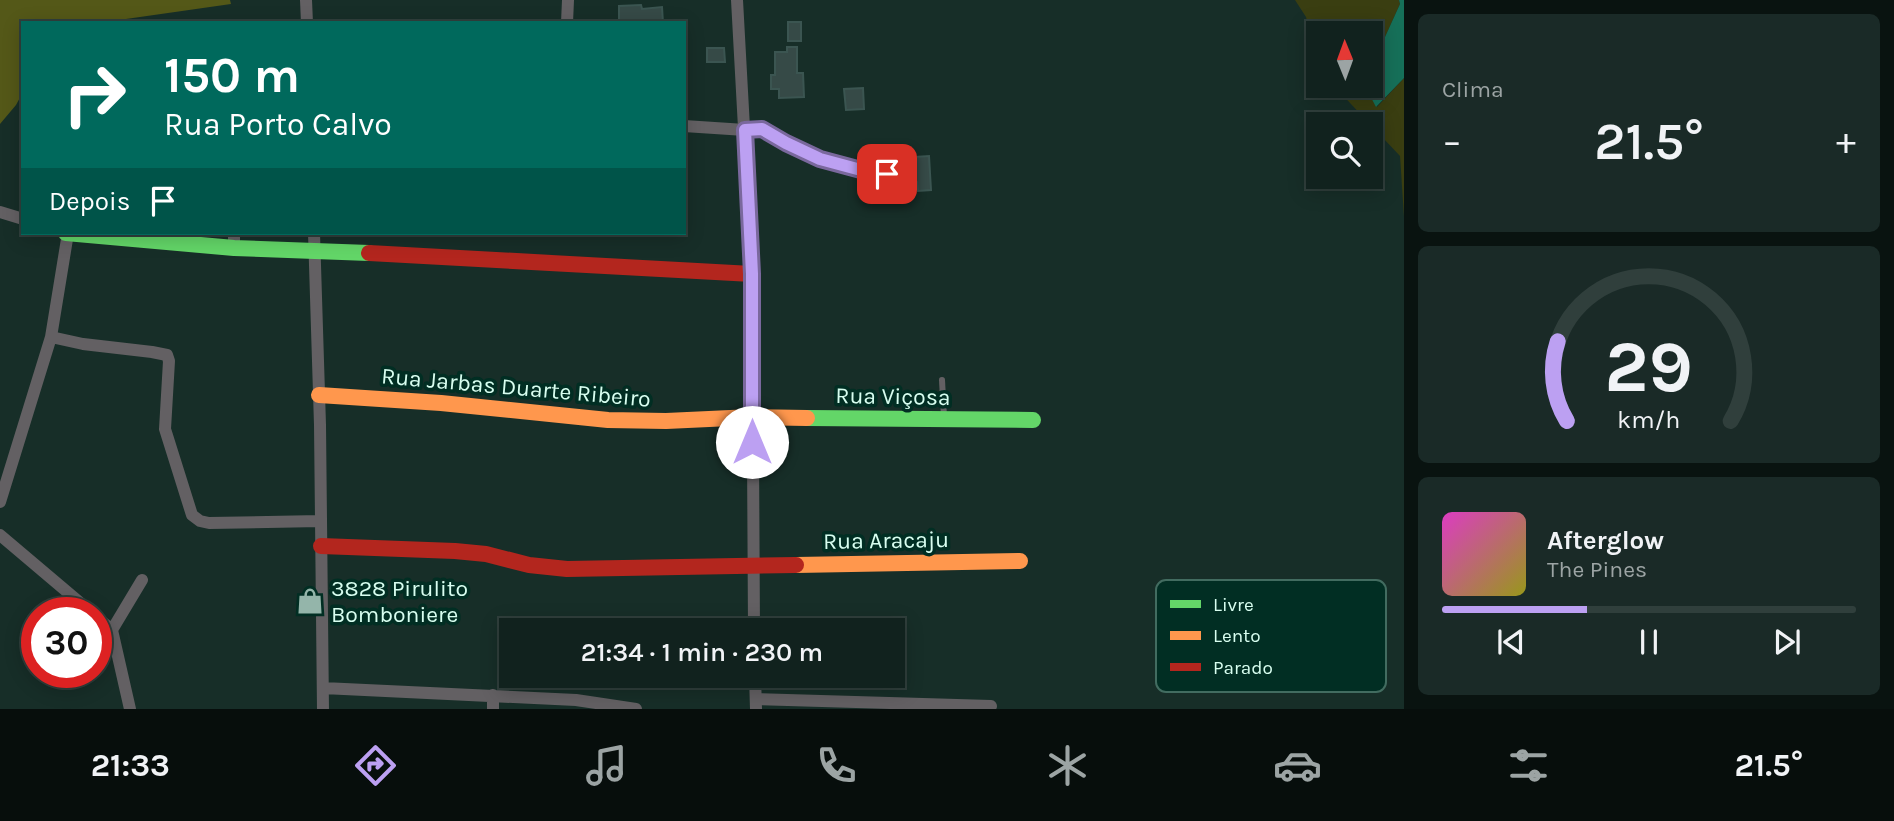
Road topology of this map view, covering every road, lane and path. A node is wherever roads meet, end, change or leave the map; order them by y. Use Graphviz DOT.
graph roads {
  1 [pos="306,0"];
  2 [pos="569,0"];
  3 [pos="737,0"];
  4 [pos="307,21"];
  5 [pos="567,21"];
  6 [pos="686,126"];
  7 [pos="745,130"];
  8 [pos="887,174"];
  9 [pos="0,212"];
  10 [pos="21,218"];
  11 [pos="67,235"];
  12 [pos="109,235"];
  13 [pos="314,235"];
  14 [pos="234,241"];
  15 [pos="314,250"];
  16 [pos="752,274"];
  17 [pos="51,337"];
  18 [pos="942,380"];
  19 [pos="319,395"];
  20 [pos="752,417"];
  21 [pos="944,419"];
  22 [pos="1033,420"];
  23 [pos="0,502"];
  24 [pos="320,521"];
  25 [pos="0,535"];
  26 [pos="321,546"];
  27 [pos="1020,561"];
  28 [pos="753,565"];
  29 [pos="142,579"];
  30 [pos="73,597"];
  31 [pos="754,618"];
  32 [pos="112,630"];
  33 [pos="323,688"];
  34 [pos="493,695"];
  35 [pos="576,704"];
  36 [pos="756,704"];
  37 [pos="991,706"];
  38 [pos="130,709"];
  39 [pos="323,709"];
  40 [pos="493,709"];
  41 [pos="636,709"];
  1 -- 4 [label="street"];
  2 -- 5 [label="street"];
  3 -- 7 [label="street"];
  6 -- 7 [label="street"];
  7 -- 8 [label="street"];
  7 -- 16 [label="street"];
  9 -- 10 [label="street"];
  11 -- 17 [label="street"];
  12 -- 14 [label="street"];
  13 -- 15 [label="street"];
  14 -- 15 [label="street"];
  15 -- 16 [label="street"];
  15 -- 19 [label="street"];
  16 -- 20 [label="street"];
  17 -- 23 [label="street"];
  17 -- 24 [label="street"];
  18 -- 21 [label="lane"];
  19 -- 20 [label="street, Rua Jarbas Duarte Ribeiro"];
  19 -- 24 [label="street"];
  20 -- 21 [label="street, Rua Viçosa"];
  20 -- 28 [label="street"];
  21 -- 22 [label="street, Rua Viçosa"];
  24 -- 26 [label="street"];
  25 -- 30 [label="street"];
  26 -- 28 [label="street, Rua Aracaju"];
  26 -- 33 [label="street"];
  27 -- 28 [label="street, Rua Aracaju"];
  28 -- 31 [label="street"];
  29 -- 32 [label="street"];
  32 -- 38 [label="street"];
  33 -- 34 [label="street"];
  33 -- 39 [label="street"];
  34 -- 35 [label="street"];
  34 -- 40 [label="street"];
  35 -- 41 [label="street"];
  36 -- 37 [label="street"];
}
